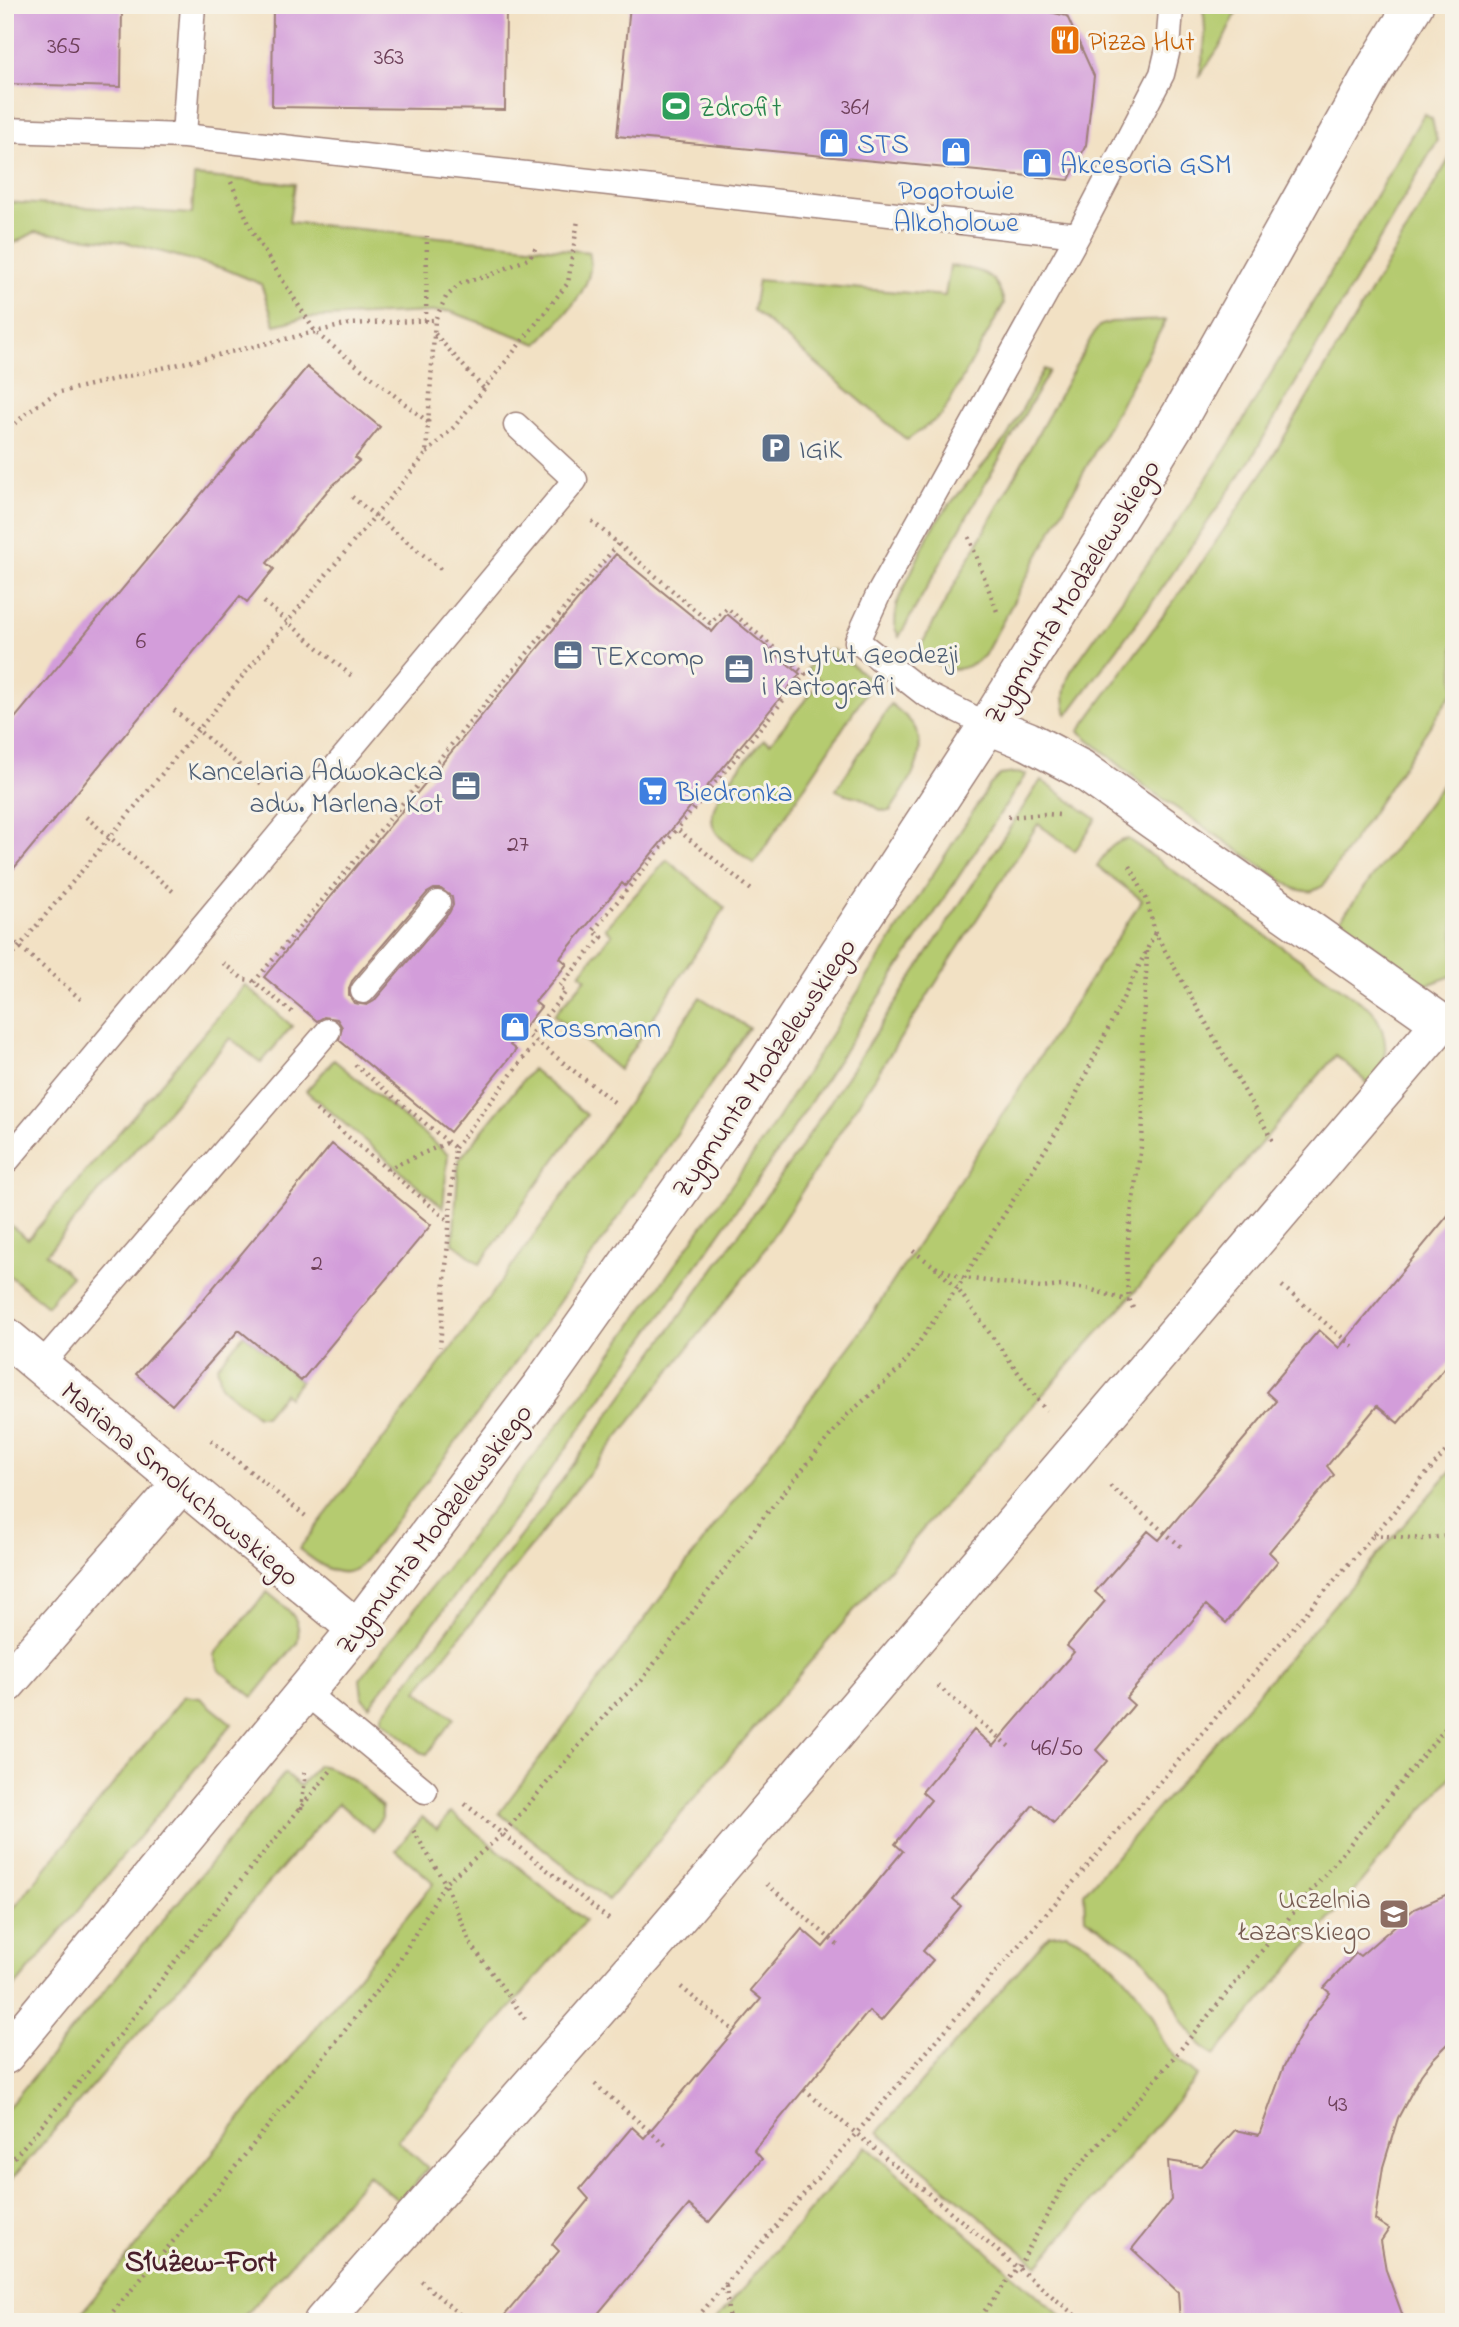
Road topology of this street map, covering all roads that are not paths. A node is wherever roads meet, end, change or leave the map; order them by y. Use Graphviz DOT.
graph roads {
  1 [pos="193,5"];
  2 [pos="1169,5"];
  3 [pos="1414,5"];
  4 [pos="5,130"];
  5 [pos="184,136"];
  6 [pos="1078,235"];
  7 [pos="516,425"];
  8 [pos="988,725"];
  9 [pos="438,903"];
  10 [pos="363,990"];
  11 [pos="1447,1017"];
  12 [pos="326,1035"];
  13 [pos="5,1163"];
  14 [pos="5,1336"];
  15 [pos="40,1366"];
  16 [pos="182,1483"];
  17 [pos="357,1629"];
  18 [pos="5,1685"];
  19 [pos="306,1692"];
  20 [pos="425,1791"];
  21 [pos="5,2055"];
  22 [pos="323,2322"];
  1 -- 5 [label="lane"];
  2 -- 6 [label="lane"];
  3 -- 8 [label="street, Zygmunta Modzelewskiego"];
  4 -- 5 [label="lane"];
  5 -- 6 [label="lane"];
  6 -- 8 [label="lane"];
  7 -- 13 [label="lane"];
  8 -- 11 [label="street"];
  8 -- 17 [label="street, Zygmunta Modzelewskiego"];
  9 -- 10 [label="lane"];
  11 -- 22 [label="street"];
  12 -- 15 [label="lane"];
  14 -- 15 [label="street, Mariana Smoluchowskiego"];
  15 -- 16 [label="street, Mariana Smoluchowskiego"];
  16 -- 17 [label="street, Mariana Smoluchowskiego"];
  16 -- 18 [label="street"];
  17 -- 19 [label="street, Zygmunta Modzelewskiego"];
  19 -- 20 [label="lane"];
  19 -- 21 [label="street, Zygmunta Modzelewskiego"];
}
